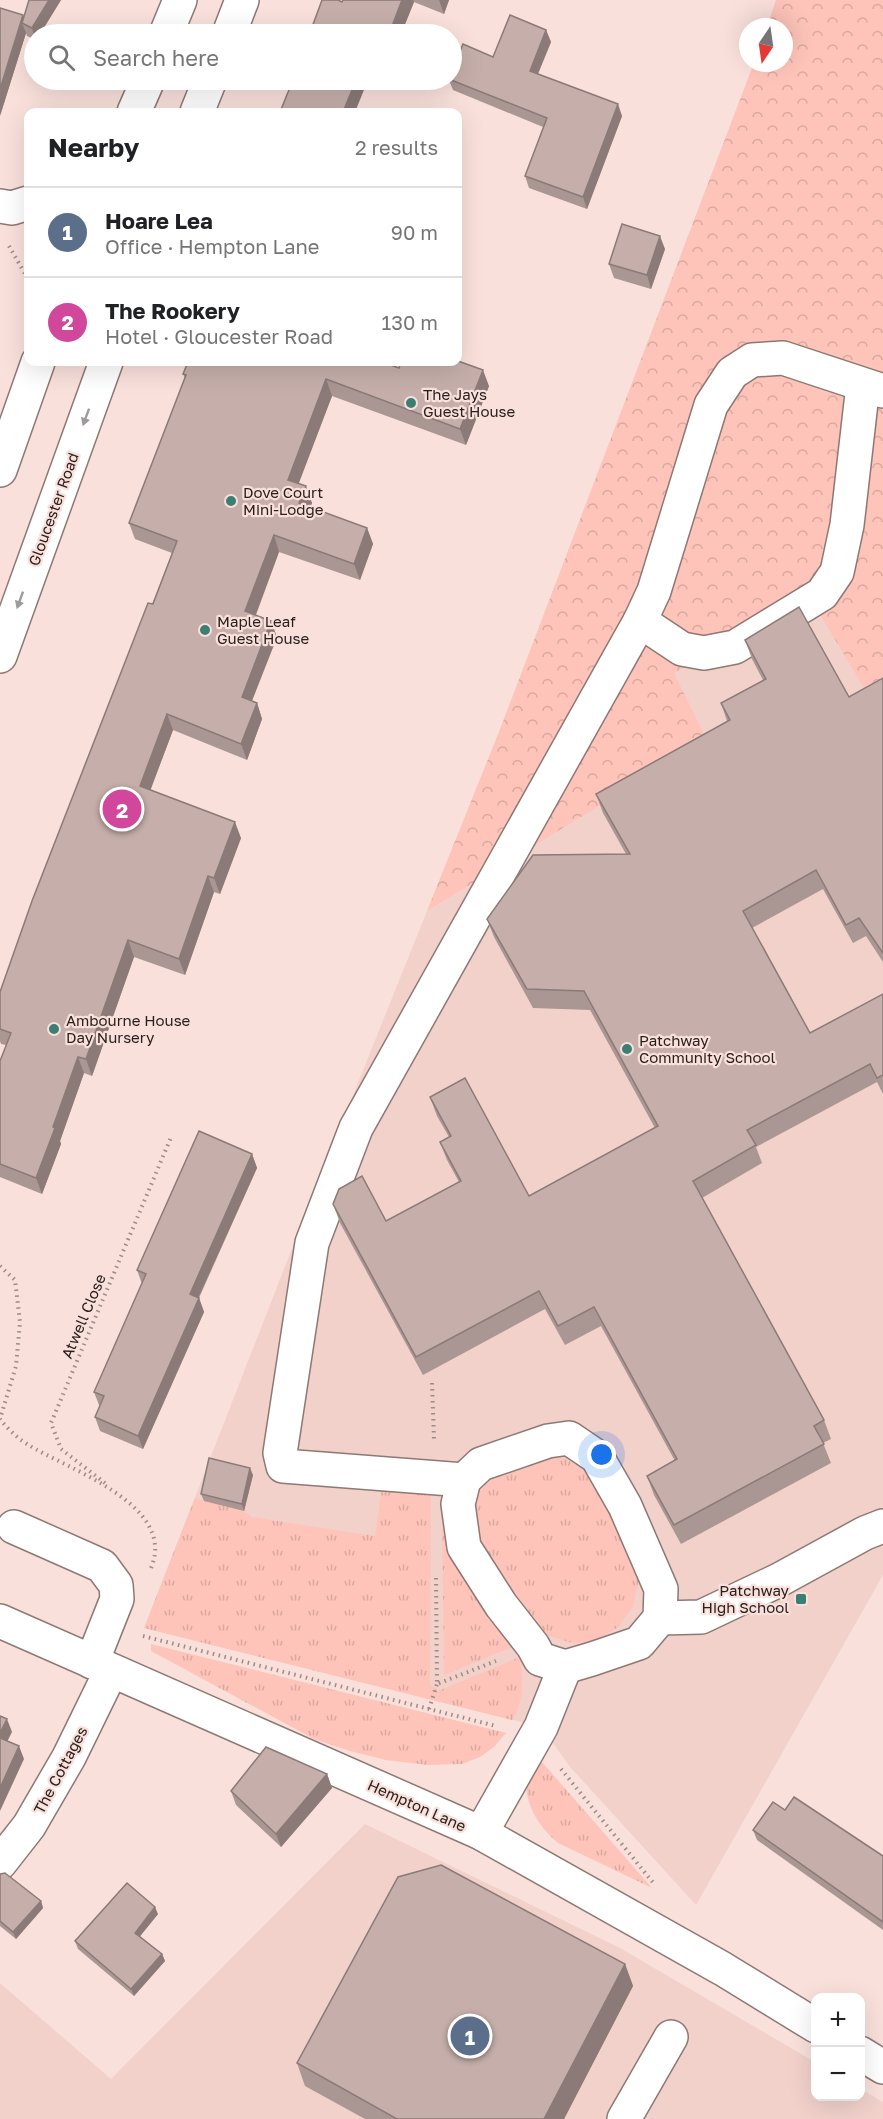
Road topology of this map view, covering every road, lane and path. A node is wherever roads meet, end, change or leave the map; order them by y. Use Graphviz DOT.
graph roads {
  1 [pos="180,0"];
  2 [pos="242,0"];
  3 [pos="170,24"];
  4 [pos="233,24"];
  5 [pos="144,90"];
  6 [pos="206,90"];
  7 [pos="136,108"];
  8 [pos="199,108"];
  9 [pos="24,204"];
  10 [pos="0,206"];
  11 [pos="5,243"];
  12 [pos="24,272"];
  13 [pos="37,366"];
  14 [pos="105,366"];
  15 [pos="873,388"];
  16 [pos="0,470"];
  17 [pos="640,621"];
  18 [pos="0,656"];
  19 [pos="172,1135"];
  20 [pos="0,1266"];
  21 [pos="464,1480"];
  22 [pos="110,1488"];
  23 [pos="883,1526"];
  24 [pos="14,1527"];
  25 [pos="151,1569"];
  26 [pos="660,1618"];
  27 [pos="0,1621"];
  28 [pos="136,1634"];
  29 [pos="101,1666"];
  30 [pos="565,1667"];
  31 [pos="437,1684"];
  32 [pos="429,1709"];
  33 [pos="535,1736"];
  34 [pos="481,1833"];
  35 [pos="0,1863"];
  36 [pos="658,1889"];
  37 [pos="811,2023"];
  38 [pos="671,2037"];
  39 [pos="865,2056"];
  40 [pos="883,2067"];
  41 [pos="624,2119"];
  1 -- 3 [label="street"];
  2 -- 4 [label="street"];
  5 -- 7 [label="street"];
  6 -- 8 [label="street"];
  9 -- 10 [label="street"];
  11 -- 12 [label="path"];
  13 -- 16 [label="street"];
  14 -- 18 [label="street, Gloucester Road, one-way"];
  15 -- 17 [label="street"];
  15 -- 17 [label="street"];
  17 -- 21 [label="street"];
  19 -- 22 [label="path, Atwell Close"];
  20 -- 22 [label="path"];
  21 -- 26 [label="street"];
  21 -- 30 [label="street"];
  22 -- 25 [label="path"];
  23 -- 26 [label="street"];
  24 -- 29 [label="street, The Cottages"];
  26 -- 30 [label="street"];
  27 -- 29 [label="street, Hempton Lane"];
  28 -- 32 [label="path"];
  29 -- 34 [label="street, Hempton Lane"];
  29 -- 35 [label="street, The Cottages"];
  30 -- 33 [label="street"];
  31 -- 32 [label="path"];
  32 -- 33 [label="path"];
  33 -- 34 [label="street"];
  33 -- 36 [label="path"];
  34 -- 37 [label="street, Hempton Lane"];
  38 -- 41 [label="street"];
  39 -- 40 [label="street"];
}
